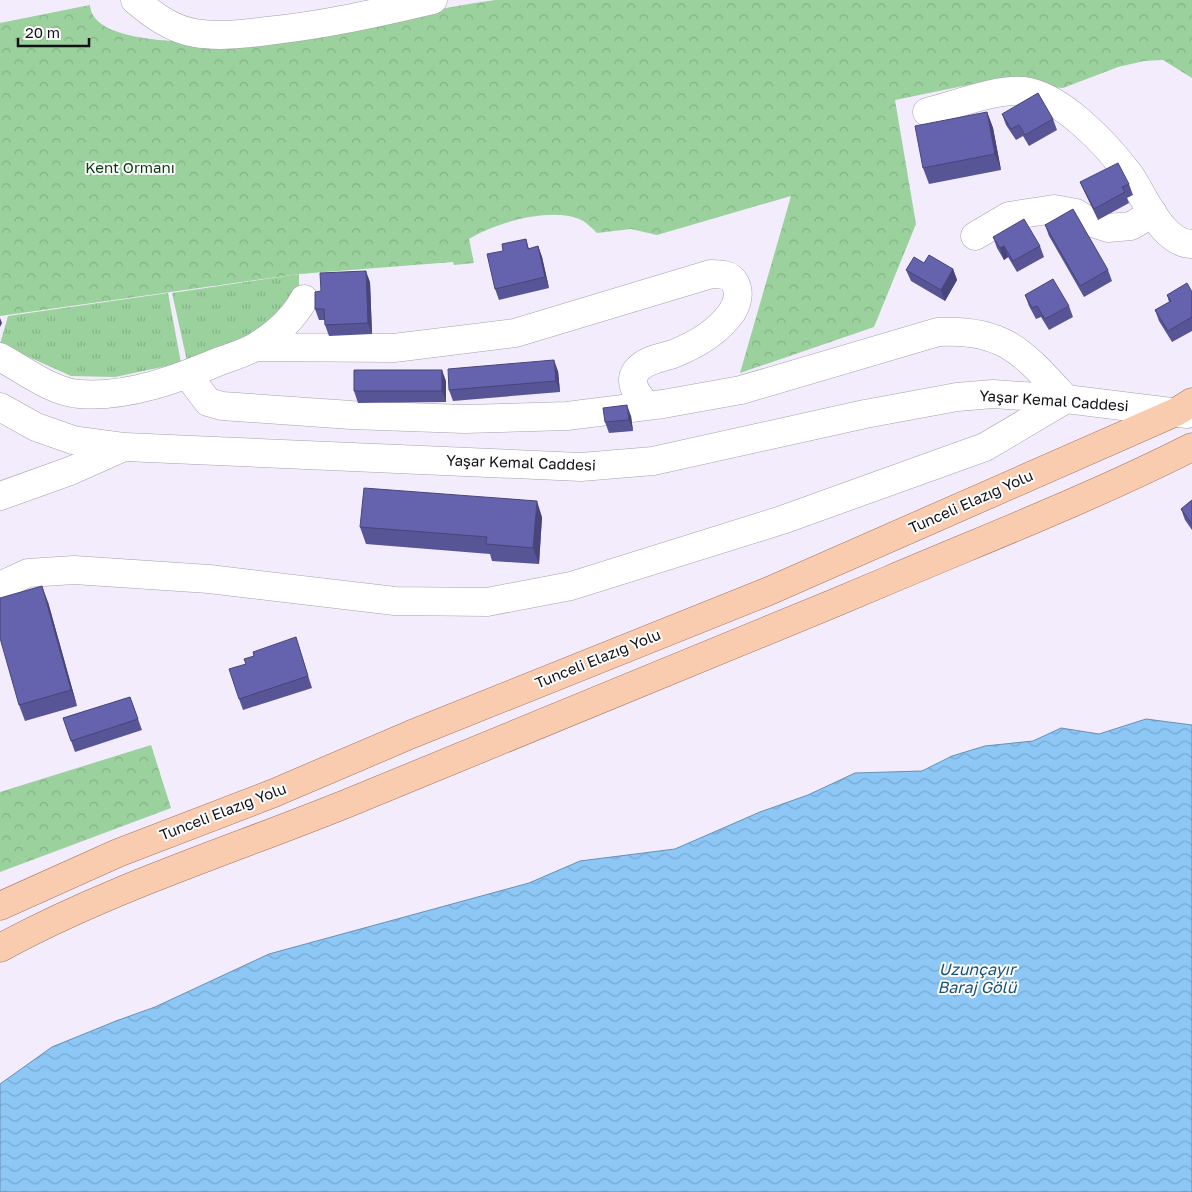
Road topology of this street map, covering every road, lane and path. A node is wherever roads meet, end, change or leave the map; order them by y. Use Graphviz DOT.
graph roads {
  1 [pos="135,0"];
  2 [pos="434,0"];
  3 [pos="928,112"];
  4 [pos="1153,213"];
  5 [pos="975,236"];
  6 [pos="1192,244"];
  7 [pos="304,299"];
  8 [pos="255,347"];
  9 [pos="0,357"];
  10 [pos="187,374"];
  11 [pos="1066,400"];
  12 [pos="647,405"];
  13 [pos="0,407"];
  14 [pos="1187,410"];
  15 [pos="125,447"];
  16 [pos="1192,447"];
  17 [pos="0,496"];
  18 [pos="0,586"];
  19 [pos="0,906"];
  20 [pos="0,948"];
  1 -- 2 [label="street"];
  3 -- 4 [label="street"];
  4 -- 5 [label="street"];
  4 -- 6 [label="street"];
  7 -- 8 [label="street"];
  8 -- 10 [label="street"];
  8 -- 12 [label="street"];
  9 -- 10 [label="street"];
  10 -- 12 [label="street"];
  11 -- 12 [label="street"];
  11 -- 14 [label="street, Yaşar Kemal Caddesi"];
  11 -- 15 [label="street, Yaşar Kemal Caddesi"];
  11 -- 18 [label="street"];
  13 -- 15 [label="street, Yaşar Kemal Caddesi"];
  14 -- 19 [label="main road, Tunceli Elazığ Yolu"];
  15 -- 17 [label="street"];
  16 -- 20 [label="main road"];
}
